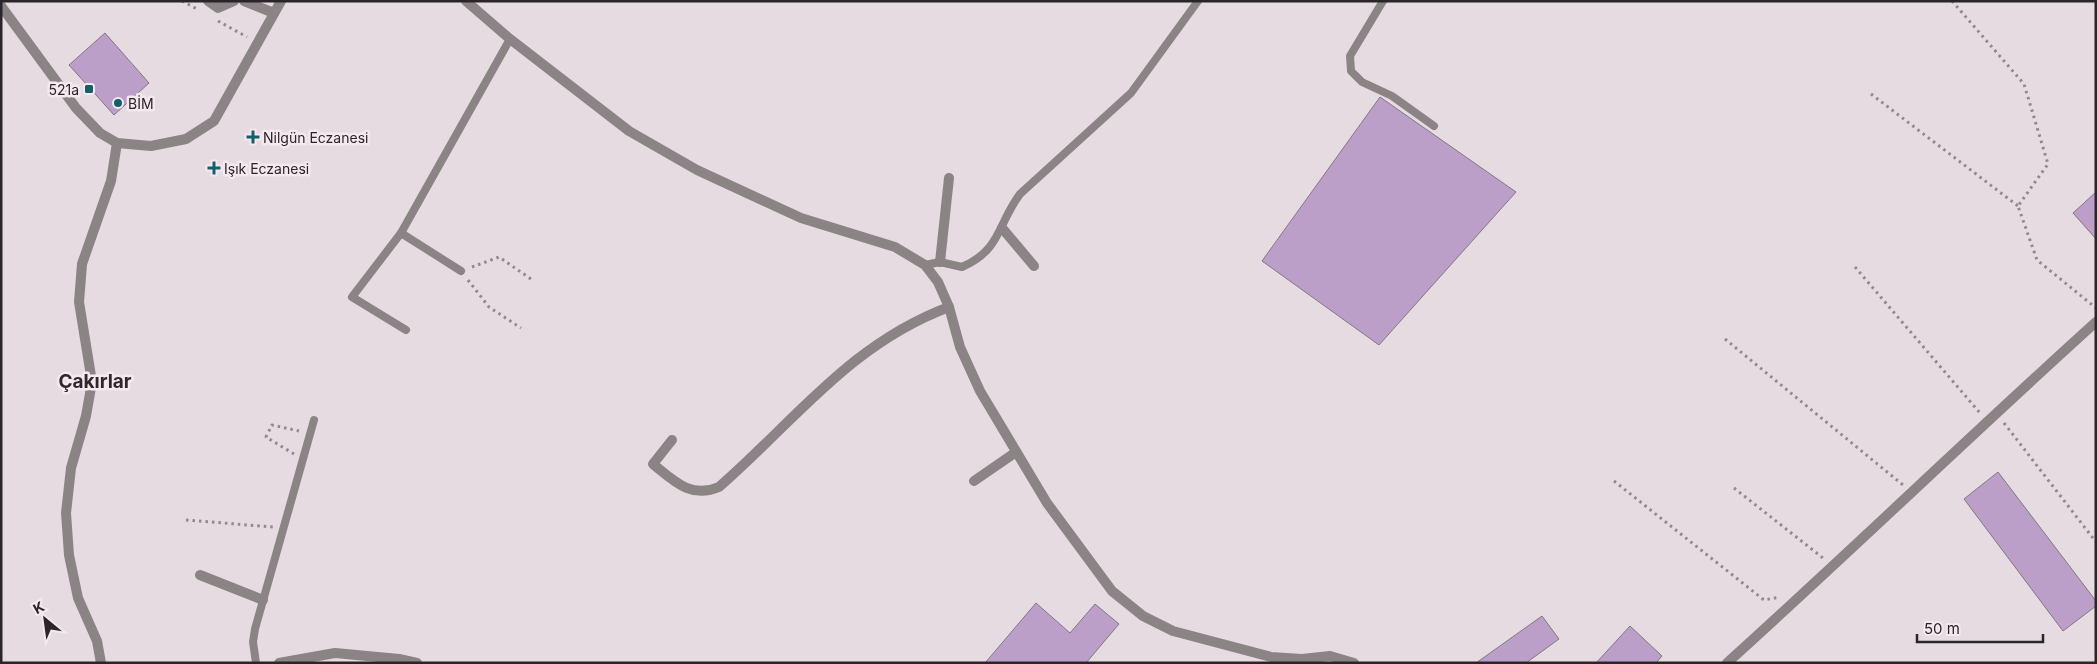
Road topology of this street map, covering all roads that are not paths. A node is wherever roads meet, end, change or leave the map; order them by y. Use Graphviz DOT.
graph roads {
  1 [pos="208,1"];
  2 [pos="234,1"];
  3 [pos="244,1"];
  4 [pos="281,1"];
  5 [pos="466,1"];
  6 [pos="1198,1"];
  7 [pos="1383,1"];
  8 [pos="1,6"];
  9 [pos="274,13"];
  10 [pos="510,39"];
  11 [pos="1434,126"];
  12 [pos="117,143"];
  13 [pos="949,178"];
  14 [pos="1002,228"];
  15 [pos="401,233"];
  16 [pos="940,262"];
  17 [pos="925,265"];
  18 [pos="1034,266"];
  19 [pos="461,271"];
  20 [pos="949,307"];
  21 [pos="2096,322"];
  22 [pos="406,330"];
  23 [pos="314,420"];
  24 [pos="672,440"];
  25 [pos="1016,452"];
  26 [pos="974,480"];
  27 [pos="200,575"];
  28 [pos="263,600"];
  29 [pos="101,663"];
  30 [pos="256,663"];
  31 [pos="279,663"];
  32 [pos="416,663"];
  33 [pos="1354,663"];
  34 [pos="1727,663"];
  1 -- 2 [label="street"];
  3 -- 9 [label="street"];
  4 -- 9 [label="street"];
  5 -- 10 [label="street"];
  6 -- 14 [label="lane"];
  7 -- 11 [label="lane"];
  8 -- 12 [label="street"];
  9 -- 12 [label="street"];
  10 -- 15 [label="lane"];
  10 -- 17 [label="street"];
  12 -- 29 [label="street"];
  13 -- 16 [label="street"];
  14 -- 16 [label="lane"];
  14 -- 18 [label="street"];
  15 -- 19 [label="lane"];
  15 -- 22 [label="lane"];
  16 -- 17 [label="lane"];
  17 -- 20 [label="street"];
  20 -- 24 [label="street"];
  20 -- 25 [label="street"];
  21 -- 34 [label="street"];
  23 -- 28 [label="lane"];
  25 -- 26 [label="street"];
  25 -- 33 [label="street"];
  27 -- 28 [label="street"];
  28 -- 30 [label="lane"];
  31 -- 32 [label="street"];
}
